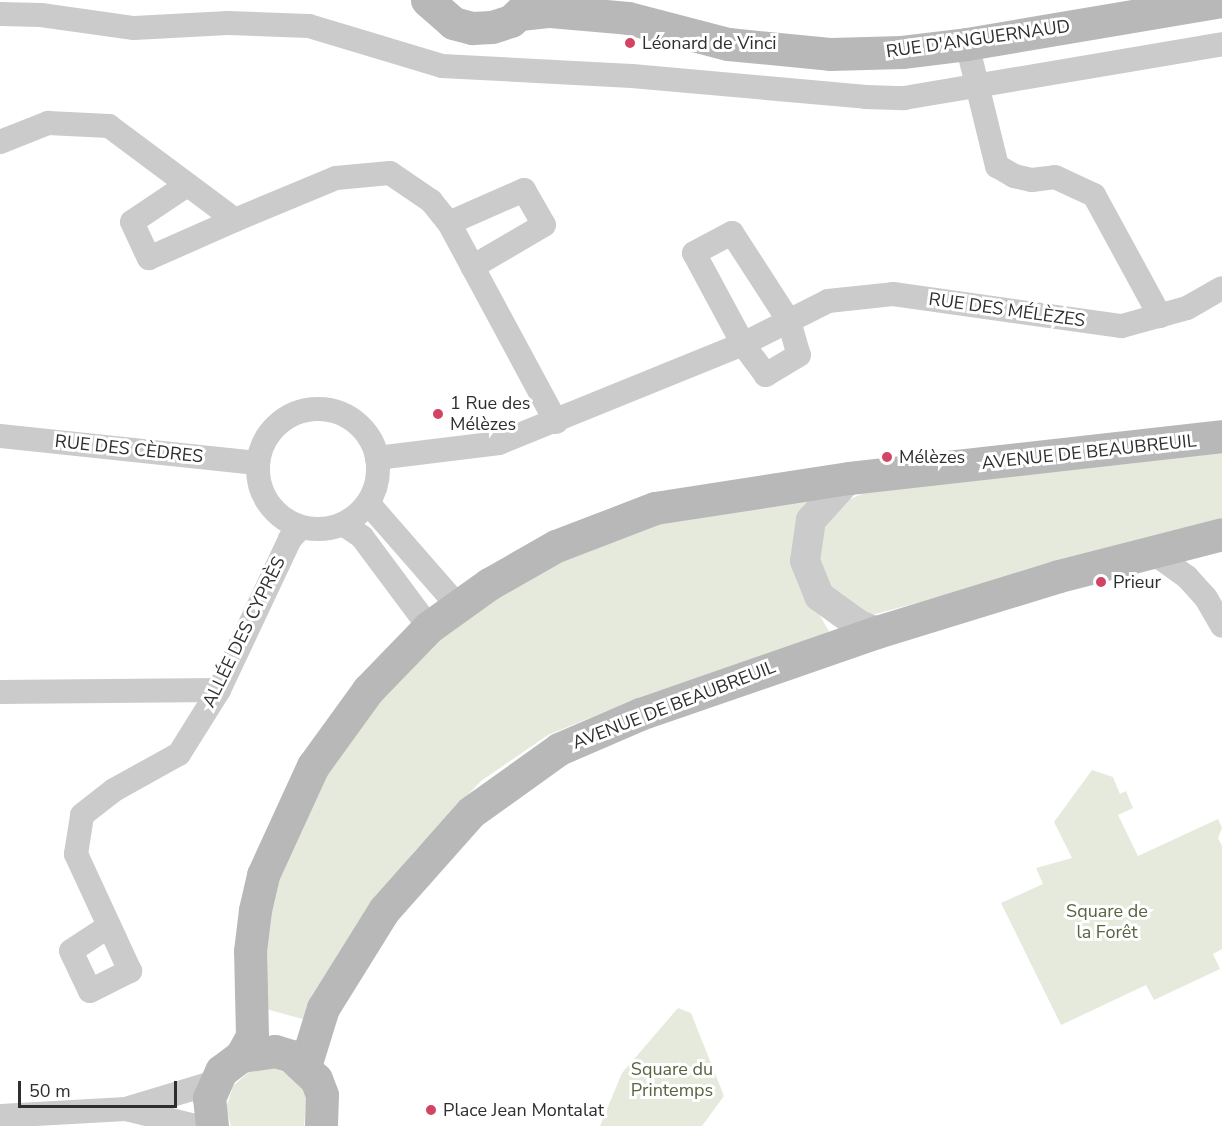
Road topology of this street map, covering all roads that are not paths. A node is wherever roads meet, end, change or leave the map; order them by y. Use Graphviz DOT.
graph roads {
  1 [pos="427,0"];
  2 [pos="598,0"];
  3 [pos="1222,1"];
  4 [pos="526,7"];
  5 [pos="0,14"];
  6 [pos="628,18"];
  7 [pos="967,44"];
  8 [pos="1222,45"];
  9 [pos="975,84"];
  10 [pos="0,142"];
  11 [pos="187,185"];
  12 [pos="235,220"];
  13 [pos="449,223"];
  14 [pos="472,267"];
  15 [pos="1222,288"];
  16 [pos="1160,316"];
  17 [pos="789,321"];
  18 [pos="744,344"];
  19 [pos="556,422"];
  20 [pos="0,436"];
  21 [pos="1222,436"];
  22 [pos="377,458"];
  23 [pos="257,463"];
  24 [pos="849,477"];
  25 [pos="368,503"];
  26 [pos="343,524"];
  27 [pos="301,527"];
  28 [pos="1222,534"];
  29 [pos="1152,552"];
  30 [pos="457,605"];
  31 [pos="1222,626"];
  32 [pos="429,627"];
  33 [pos="877,632"];
  34 [pos="219,690"];
  35 [pos="0,692"];
  36 [pos="109,926"];
  37 [pos="241,1056"];
  38 [pos="305,1066"];
  39 [pos="214,1082"];
  40 [pos="126,1109"];
  41 [pos="0,1116"];
  42 [pos="195,1126"];
  43 [pos="212,1126"];
  44 [pos="321,1126"];
  1 -- 4 [label="main road, RUE D'ANGUERNAUD"];
  2 -- 6 [label="main road, RUE D'ANGUERNAUD"];
  3 -- 7 [label="main road, RUE D'ANGUERNAUD"];
  4 -- 6 [label="main road, RUE D'ANGUERNAUD"];
  5 -- 9 [label="street"];
  6 -- 7 [label="main road, RUE D'ANGUERNAUD"];
  7 -- 9 [label="street"];
  8 -- 9 [label="street"];
  9 -- 16 [label="street"];
  10 -- 11 [label="street"];
  11 -- 12 [label="street"];
  11 -- 12 [label="street"];
  12 -- 13 [label="street"];
  13 -- 14 [label="street"];
  13 -- 14 [label="street"];
  14 -- 19 [label="street"];
  15 -- 16 [label="street, RUE DES MÉLÈZES"];
  16 -- 17 [label="street, RUE DES MÉLÈZES"];
  17 -- 18 [label="street, RUE DES MÉLÈZES"];
  17 -- 18 [label="street"];
  17 -- 18 [label="street"];
  18 -- 19 [label="street, RUE DES MÉLÈZES"];
  19 -- 22 [label="street, RUE DES MÉLÈZES"];
  20 -- 23 [label="street, RUE DES CÈDRES"];
  21 -- 24 [label="main road, AVENUE DE BEAUBREUIL"];
  22 -- 23 [label="street"];
  22 -- 25 [label="street"];
  23 -- 27 [label="street"];
  24 -- 30 [label="main road, AVENUE DE BEAUBREUIL"];
  24 -- 33 [label="street"];
  25 -- 26 [label="street"];
  25 -- 30 [label="street"];
  26 -- 27 [label="street"];
  26 -- 32 [label="street"];
  27 -- 34 [label="street, ALLÉE DES CYPRÈS"];
  28 -- 29 [label="main road, AVENUE DE BEAUBREUIL"];
  29 -- 31 [label="street"];
  29 -- 33 [label="main road, AVENUE DE BEAUBREUIL"];
  30 -- 32 [label="main road, AVENUE DE BEAUBREUIL"];
  32 -- 37 [label="main road, AVENUE DE BEAUBREUIL"];
  33 -- 38 [label="main road, AVENUE DE BEAUBREUIL"];
  34 -- 35 [label="street"];
  34 -- 36 [label="street, ALLÉE DES CYPRÈS"];
  37 -- 38 [label="main road"];
  37 -- 39 [label="main road, AVENUE DE BEAUBREUIL"];
  38 -- 44 [label="main road"];
  39 -- 40 [label="street"];
  39 -- 43 [label="main road"];
  40 -- 41 [label="street"];
  40 -- 42 [label="street"];
}
